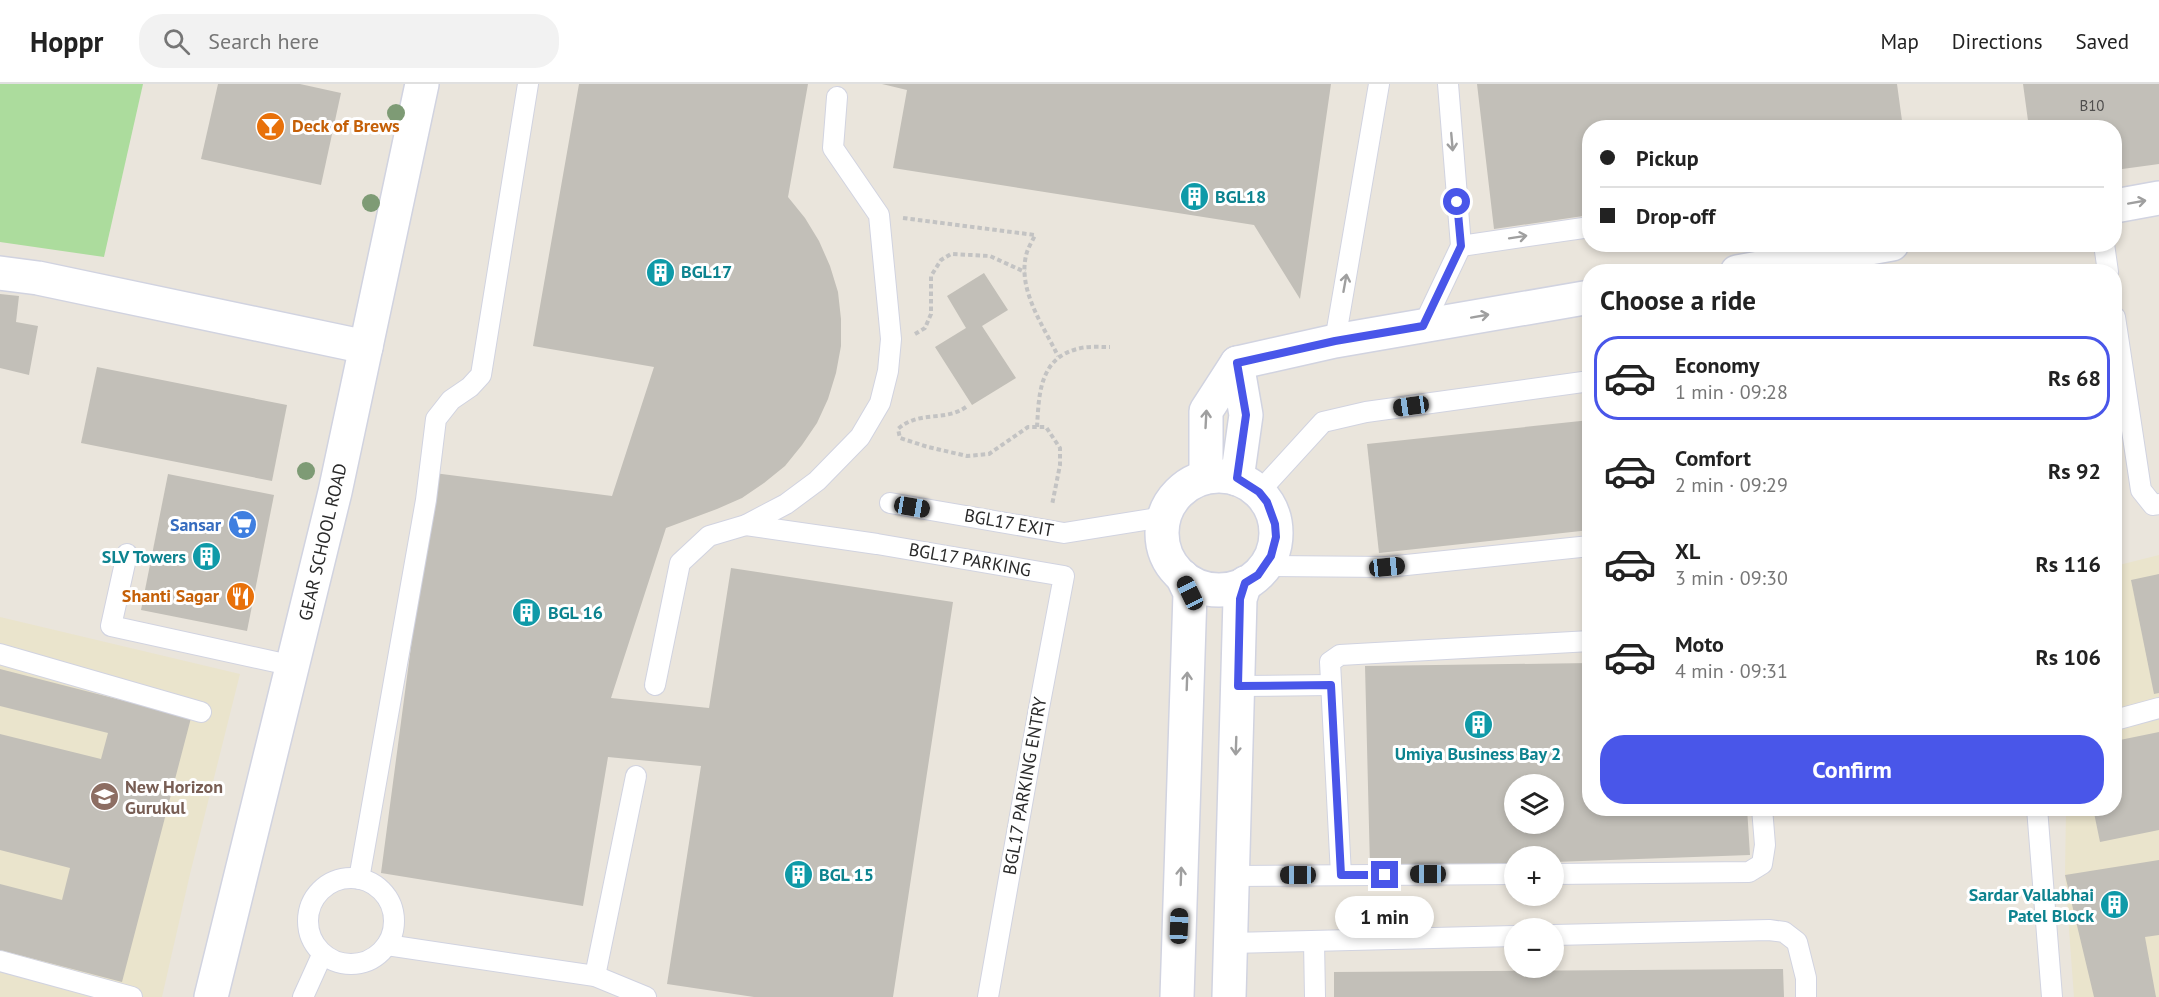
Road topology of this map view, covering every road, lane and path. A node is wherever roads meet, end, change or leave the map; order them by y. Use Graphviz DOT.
graph roads {
  1 [pos="422,84"];
  2 [pos="528,84"];
  3 [pos="1379,84"];
  4 [pos="1448,84"];
  5 [pos="837,97"];
  6 [pos="2159,198"];
  7 [pos="2122,205"];
  8 [pos="879,215"];
  9 [pos="1582,227"];
  10 [pos="1461,246"];
  11 [pos="1848,252"];
  12 [pos="1781,264"];
  13 [pos="1025,272"];
  14 [pos="0,273"];
  15 [pos="1582,298"];
  16 [pos="1423,326"];
  17 [pos="891,339"];
  18 [pos="1335,341"];
  19 [pos="366,347"];
  20 [pos="1110,347"];
  21 [pos="1058,356"];
  22 [pos="2122,364"];
  23 [pos="1582,382"];
  24 [pos="966,406"];
  25 [pos="1037,427"];
  26 [pos="1234,483"];
  27 [pos="890,503"];
  28 [pos="2159,504"];
  29 [pos="1164,517"];
  30 [pos="746,525"];
  31 [pos="1047,529"];
  32 [pos="1582,547"];
  33 [pos="127,554"];
  34 [pos="1255,575"];
  35 [pos="1064,576"];
  36 [pos="1182,576"];
  37 [pos="1582,641"];
  38 [pos="0,654"];
  39 [pos="294,666"];
  40 [pos="655,685"];
  41 [pos="1331,685"];
  42 [pos="1238,686"];
  43 [pos="2159,708"];
  44 [pos="201,712"];
  45 [pos="2122,718"];
  46 [pos="636,776"];
  47 [pos="1763,816"];
  48 [pos="2038,816"];
  49 [pos="1504,874"];
  50 [pos="1564,874"];
  51 [pos="1341,875"];
  52 [pos="1233,876"];
  53 [pos="360,879"];
  54 [pos="1564,934"];
  55 [pos="1504,936"];
  56 [pos="1314,940"];
  57 [pos="1231,943"];
  58 [pos="387,945"];
  59 [pos="322,955"];
  60 [pos="0,961"];
  61 [pos="595,976"];
  62 [pos="132,997"];
  63 [pos="212,997"];
  64 [pos="303,997"];
  65 [pos="646,997"];
  66 [pos="988,997"];
  67 [pos="1177,997"];
  68 [pos="1229,997"];
  69 [pos="1315,997"];
  70 [pos="1806,997"];
  71 [pos="2052,997"];
  1 -- 19 [label="street, GEAR SCHOOL ROAD"];
  2 -- 53 [label="lane"];
  18 -- 3 [label="lane, one-way"];
  4 -- 10 [label="lane, one-way"];
  5 -- 8 [label="lane"];
  7 -- 6 [label="street, one-way"];
  8 -- 13 [label="path"];
  8 -- 17 [label="lane"];
  10 -- 9 [label="lane, one-way"];
  10 -- 16 [label="lane"];
  11 -- 12 [label="street"];
  13 -- 17 [label="path"];
  13 -- 21 [label="path"];
  14 -- 19 [label="street"];
  16 -- 15 [label="street, one-way"];
  16 -- 18 [label="street"];
  17 -- 30 [label="lane"];
  18 -- 26 [label="street"];
  19 -- 39 [label="street, GEAR SCHOOL ROAD"];
  20 -- 21 [label="path"];
  21 -- 25 [label="path"];
  22 -- 28 [label="lane"];
  23 -- 26 [label="lane"];
  24 -- 25 [label="path"];
  25 -- 31 [label="path"];
  26 -- 29 [label="street"];
  26 -- 34 [label="street"];
  27 -- 31 [label="lane, BGL17 EXIT"];
  29 -- 31 [label="lane, BGL17 EXIT"];
  29 -- 36 [label="street"];
  30 -- 35 [label="lane, BGL17 PARKING"];
  30 -- 40 [label="lane"];
  32 -- 34 [label="lane"];
  33 -- 39 [label="lane"];
  34 -- 36 [label="street"];
  34 -- 42 [label="street"];
  35 -- 66 [label="lane, BGL17 PARKING ENTRY"];
  67 -- 36 [label="street, one-way"];
  37 -- 41 [label="lane"];
  38 -- 44 [label="lane"];
  39 -- 63 [label="street, GEAR SCHOOL ROAD"];
  41 -- 42 [label="lane"];
  41 -- 51 [label="lane"];
  42 -- 52 [label="street, one-way"];
  43 -- 45 [label="lane"];
  46 -- 61 [label="lane"];
  47 -- 50 [label="lane"];
  48 -- 71 [label="lane"];
  49 -- 51 [label="lane"];
  51 -- 52 [label="lane"];
  52 -- 57 [label="street"];
  53 -- 58 [label="lane"];
  53 -- 59 [label="lane"];
  54 -- 70 [label="lane"];
  55 -- 56 [label="lane"];
  56 -- 57 [label="lane"];
  56 -- 69 [label="lane"];
  57 -- 68 [label="street"];
  58 -- 59 [label="lane"];
  58 -- 61 [label="lane"];
  59 -- 64 [label="lane"];
  60 -- 62 [label="lane"];
  61 -- 65 [label="lane"];
}
